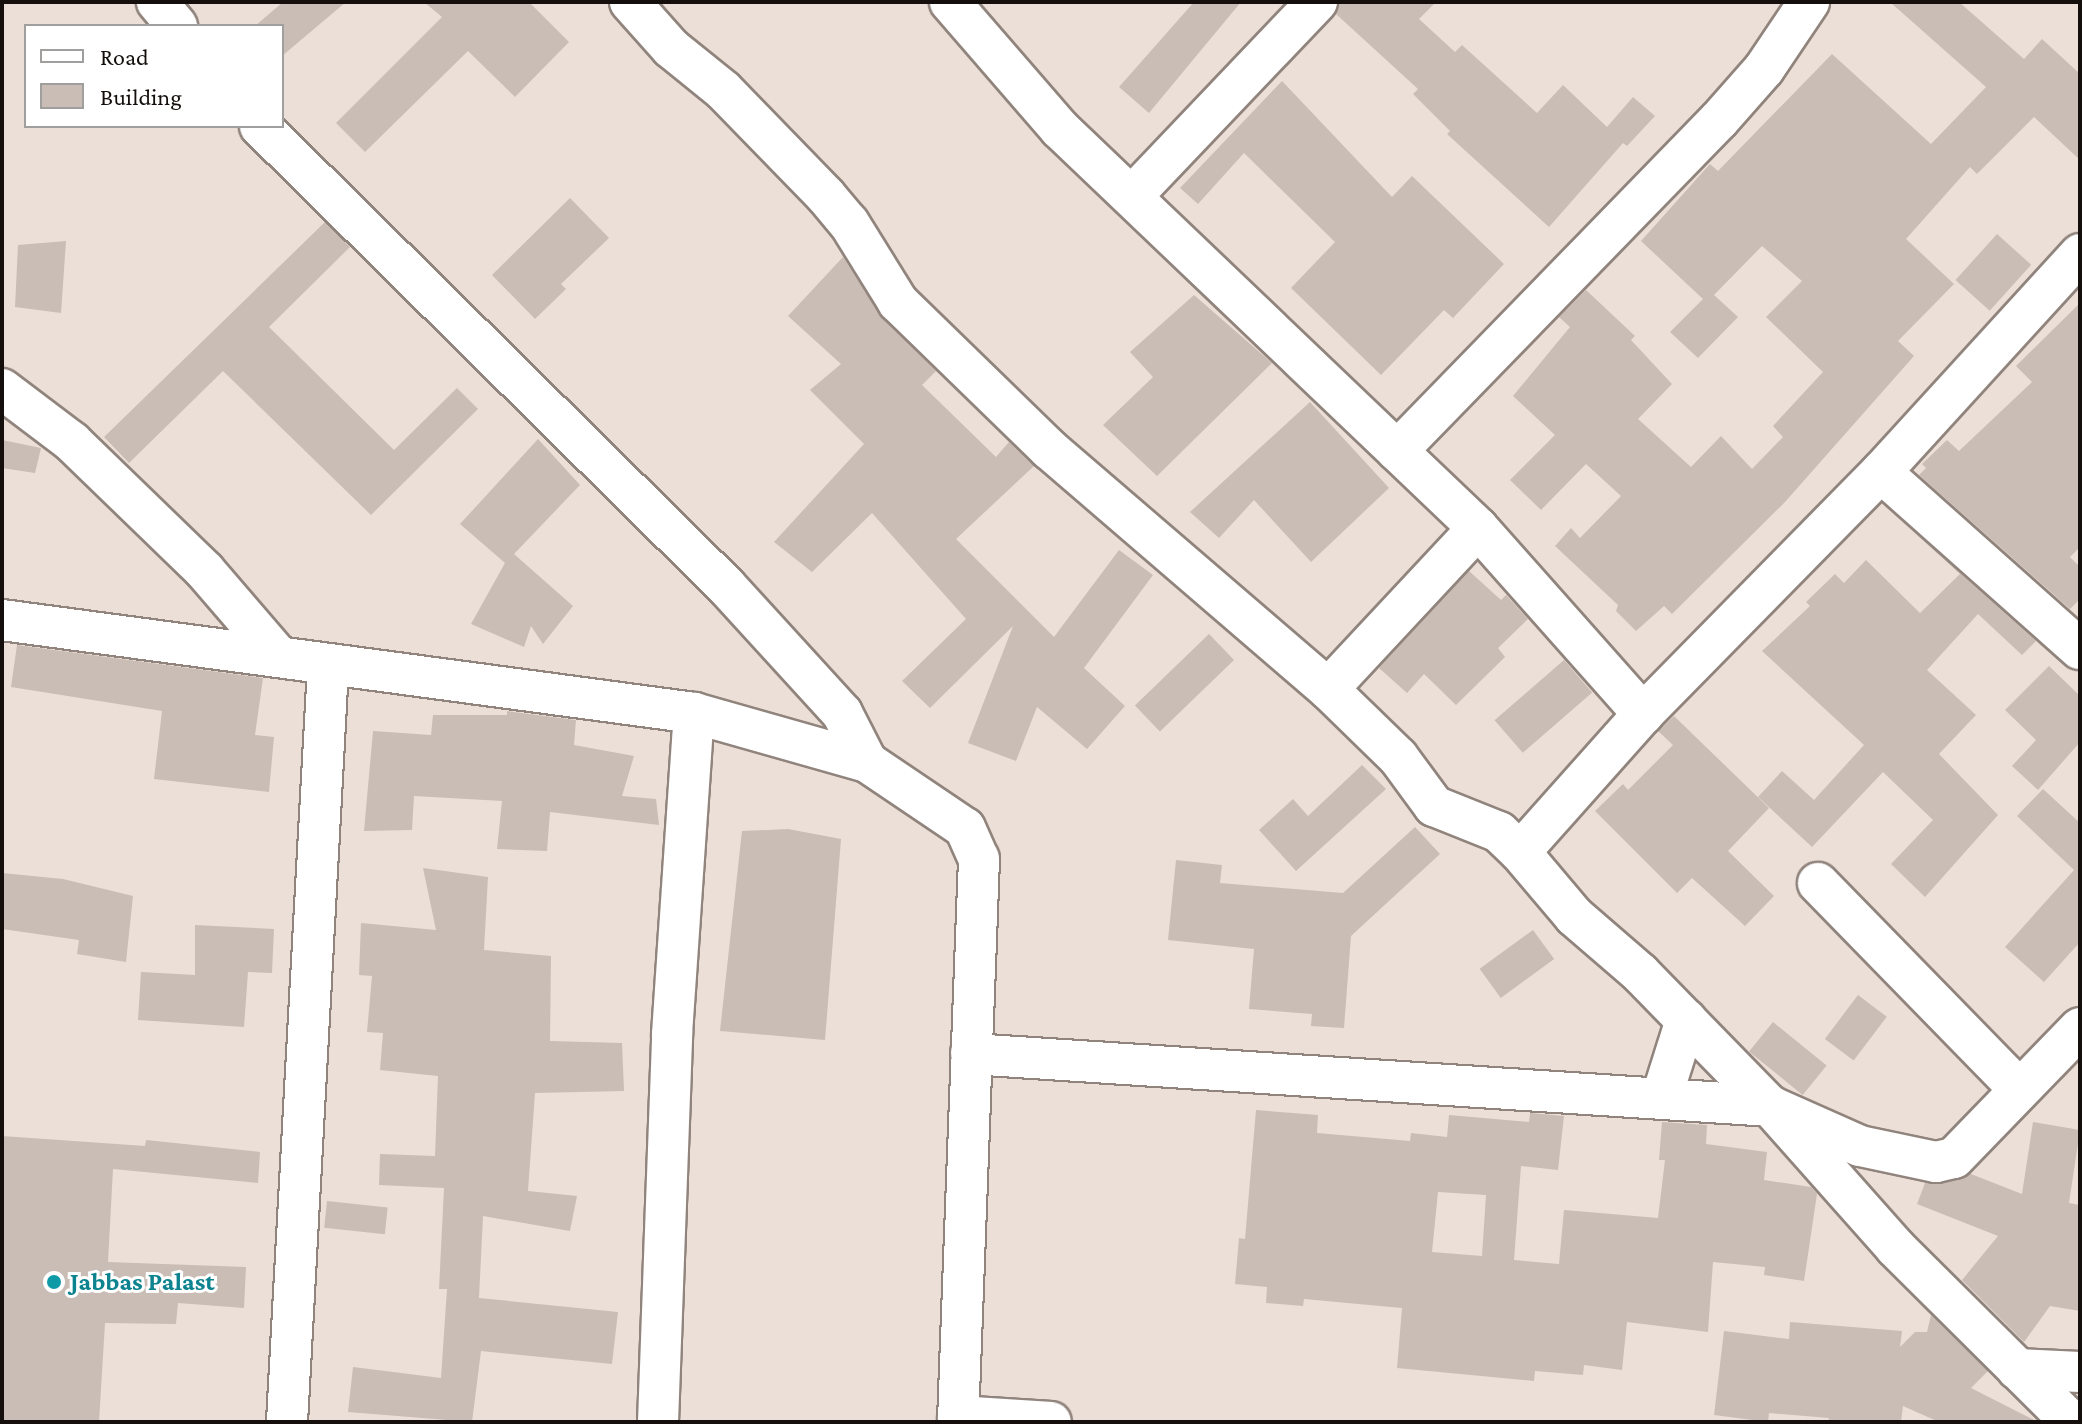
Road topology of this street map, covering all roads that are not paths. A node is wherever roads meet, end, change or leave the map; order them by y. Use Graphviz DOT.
graph roads {
  1 [pos="157,2"];
  2 [pos="630,2"];
  3 [pos="950,2"];
  4 [pos="1317,2"];
  5 [pos="1809,2"];
  6 [pos="175,24"];
  7 [pos="262,128"];
  8 [pos="1133,195"];
  9 [pos="2080,254"];
  10 [pos="2,389"];
  11 [pos="1397,451"];
  12 [pos="1881,472"];
  13 [pos="1478,528"];
  14 [pos="2,620"];
  15 [pos="2080,649"];
  16 [pos="278,656"];
  17 [pos="328,668"];
  18 [pos="1328,689"];
  19 [pos="694,713"];
  20 [pos="1643,714"];
  21 [pos="867,762"];
  22 [pos="1520,852"];
  23 [pos="1818,883"];
  24 [pos="1686,1020"];
  25 [pos="2080,1028"];
  26 [pos="971,1054"];
  27 [pos="2019,1089"];
  28 [pos="1662,1096"];
  29 [pos="1770,1106"];
  30 [pos="2017,1369"];
  31 [pos="2080,1372"];
  32 [pos="958,1419"];
  33 [pos="287,1422"];
  34 [pos="658,1422"];
  35 [pos="1051,1422"];
  36 [pos="2071,1422"];
  1 -- 6 [label="street"];
  2 -- 18 [label="street"];
  3 -- 8 [label="street"];
  4 -- 8 [label="street"];
  5 -- 11 [label="street"];
  7 -- 21 [label="street"];
  8 -- 11 [label="street"];
  9 -- 12 [label="street"];
  10 -- 16 [label="street"];
  11 -- 13 [label="street"];
  12 -- 15 [label="street"];
  12 -- 20 [label="street"];
  13 -- 18 [label="street"];
  13 -- 20 [label="street"];
  14 -- 16 [label="street"];
  16 -- 17 [label="street"];
  17 -- 19 [label="street"];
  17 -- 33 [label="street"];
  18 -- 22 [label="street"];
  19 -- 21 [label="street"];
  19 -- 34 [label="street"];
  20 -- 22 [label="street"];
  21 -- 26 [label="street"];
  22 -- 24 [label="street"];
  23 -- 27 [label="street"];
  24 -- 28 [label="street"];
  24 -- 29 [label="street"];
  25 -- 27 [label="street"];
  26 -- 28 [label="street"];
  26 -- 32 [label="street"];
  27 -- 29 [label="street"];
  28 -- 29 [label="street"];
  29 -- 30 [label="street"];
  30 -- 31 [label="street"];
  30 -- 36 [label="street"];
  32 -- 35 [label="street"];
}
